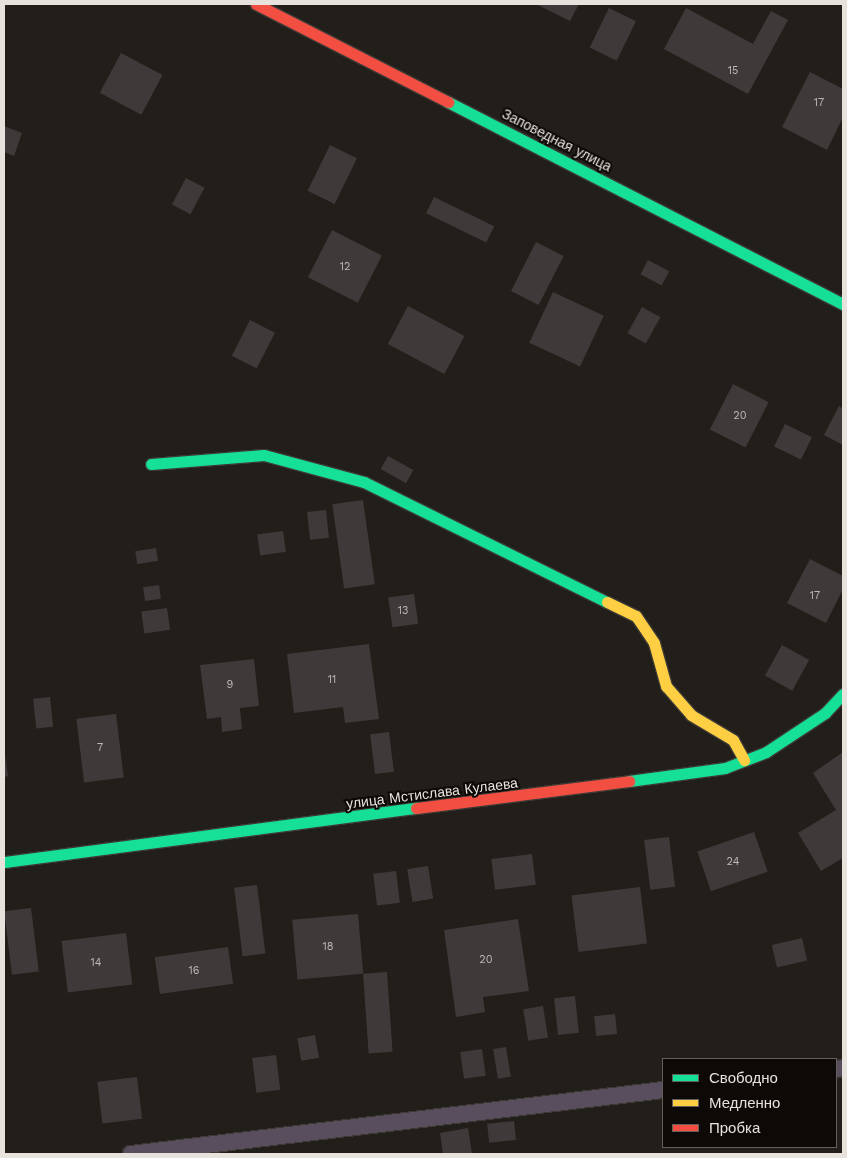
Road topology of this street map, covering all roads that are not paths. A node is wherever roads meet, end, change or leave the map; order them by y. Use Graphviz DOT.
graph roads {
  1 [pos="256,4"];
  2 [pos="843,304"];
  3 [pos="151,464"];
  4 [pos="843,694"];
  5 [pos="744,760"];
  6 [pos="4,862"];
  7 [pos="662,1090"];
  8 [pos="131,1154"];
  1 -- 2 [label="street, Заповедная улица"];
  3 -- 5 [label="street"];
  4 -- 5 [label="street, улица Мстислава Кулаева"];
  5 -- 6 [label="street, улица Мстислава Кулаева"];
  7 -- 8 [label="lane"];
}
